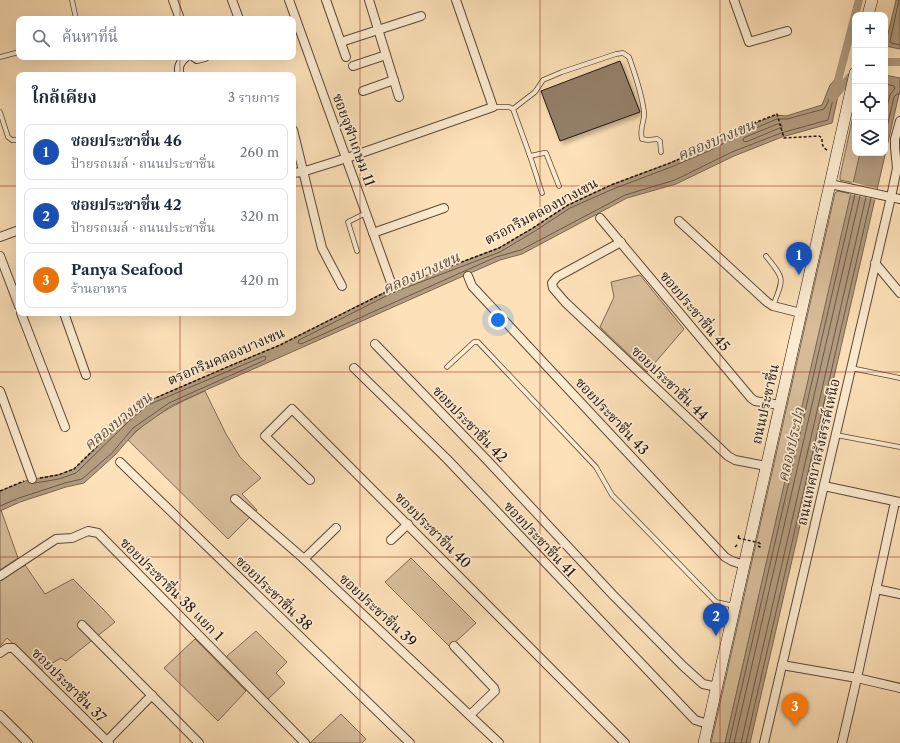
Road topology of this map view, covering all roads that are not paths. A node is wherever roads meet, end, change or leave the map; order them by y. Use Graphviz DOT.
graph roads {
  1 [pos="72,0"];
  2 [pos="173,0"];
  3 [pos="232,0"];
  4 [pos="289,0"];
  5 [pos="326,0"];
  6 [pos="369,0"];
  7 [pos="456,0"];
  8 [pos="734,0"];
  9 [pos="872,0"];
  10 [pos="869,12"];
  11 [pos="75,16"];
  12 [pos="179,16"];
  13 [pos="238,16"];
  14 [pos="293,16"];
  15 [pos="421,16"];
  16 [pos="296,25"];
  17 [pos="378,30"];
  18 [pos="787,31"];
  19 [pos="341,42"];
  20 [pos="16,53"];
  21 [pos="386,55"];
  22 [pos="0,57"];
  23 [pos="346,57"];
  24 [pos="183,60"];
  25 [pos="353,66"];
  26 [pos="180,72"];
  27 [pos="394,80"];
  28 [pos="853,84"];
  29 [pos="363,91"];
  30 [pos="399,97"];
  31 [pos="493,107"];
  32 [pos="513,109"];
  33 [pos="0,112"];
  34 [pos="900,121"];
  35 [pos="16,140"];
  36 [pos="296,144"];
  37 [pos="661,152"];
  38 [pos="530,156"];
  39 [pos="347,158"];
  40 [pos="898,167"];
  41 [pos="302,172"];
  42 [pos="296,173"];
  43 [pos="830,184"];
  44 [pos="558,186"];
  45 [pos="542,193"];
  46 [pos="888,196"];
  47 [pos="900,199"];
  48 [pos="444,208"];
  49 [pos="366,213"];
  50 [pos="600,218"];
  51 [pos="679,221"];
  52 [pos="16,231"];
  53 [pos="373,233"];
  54 [pos="0,237"];
  55 [pos="621,242"];
  56 [pos="357,251"];
  57 [pos="0,256"];
  58 [pos="766,256"];
  59 [pos="875,263"];
  60 [pos="468,276"];
  61 [pos="342,286"];
  62 [pos="393,288"];
  63 [pos="900,293"];
  64 [pos="16,298"];
  65 [pos="773,306"];
  66 [pos="801,313"];
  67 [pos="23,316"];
  68 [pos="65,316"];
  69 [pos="376,344"];
  70 [pos="447,367"];
  71 [pos="354,368"];
  72 [pos="851,368"];
  73 [pos="86,375"];
  74 [pos="900,378"];
  75 [pos="0,391"];
  76 [pos="780,405"];
  77 [pos="65,426"];
  78 [pos="836,435"];
  79 [pos="900,447"];
  80 [pos="120,462"];
  81 [pos="766,466"];
  82 [pos="32,479"];
  83 [pos="310,480"];
  84 [pos="824,486"];
  85 [pos="235,498"];
  86 [pos="898,502"];
  87 [pos="408,524"];
  88 [pos="336,528"];
  89 [pos="391,540"];
  90 [pos="304,559"];
  91 [pos="744,565"];
  92 [pos="0,576"];
  93 [pos="876,589"];
  94 [pos="900,594"];
  95 [pos="734,606"];
  96 [pos="82,625"];
  97 [pos="454,646"];
  98 [pos="0,653"];
  99 [pos="782,665"];
  100 [pos="857,678"];
  101 [pos="717,687"];
  102 [pos="900,688"];
  103 [pos="152,696"];
  104 [pos="0,715"];
  105 [pos="470,715"];
  106 [pos="708,724"];
  107 [pos="108,742"];
  108 [pos="28,743"];
  109 [pos="198,743"];
  110 [pos="305,743"];
  111 [pos="410,743"];
  112 [pos="499,743"];
  113 [pos="625,743"];
  114 [pos="704,743"];
  115 [pos="764,743"];
  116 [pos="842,743"];
  1 -- 11 [label="lane"];
  2 -- 12 [label="street"];
  3 -- 13 [label="street"];
  4 -- 14 [label="street, ซอยจุฬาเกษม 11"];
  5 -- 19 [label="street"];
  6 -- 17 [label="street"];
  7 -- 31 [label="street"];
  8 -- 18 [label="street"];
  9 -- 10 [label="main road"];
  15 -- 17 [label="street"];
  16 -- 39 [label="street, ซอยจุฬาเกษม 11"];
  17 -- 19 [label="street"];
  17 -- 21 [label="street"];
  19 -- 23 [label="street"];
  20 -- 22 [label="lane"];
  21 -- 25 [label="street"];
  21 -- 27 [label="street"];
  24 -- 26 [label="street"];
  27 -- 29 [label="street"];
  27 -- 30 [label="street"];
  28 -- 43 [label="main road, ถนนประชาชื่น"];
  31 -- 32 [label="lane"];
  31 -- 39 [label="street"];
  32 -- 37 [label="lane"];
  32 -- 38 [label="lane"];
  33 -- 35 [label="lane"];
  34 -- 40 [label="street, ถนนเทศบาลรังสรรค์เหนือ"];
  36 -- 41 [label="street"];
  38 -- 44 [label="lane"];
  38 -- 45 [label="lane"];
  39 -- 41 [label="street"];
  39 -- 49 [label="street, ซอยจุฬาเกษม 11"];
  40 -- 46 [label="street, ถนนเทศบาลรังสรรค์เหนือ"];
  41 -- 42 [label="street"];
  41 -- 61 [label="street"];
  43 -- 46 [label="street"];
  43 -- 66 [label="main road, ถนนประชาชื่น"];
  46 -- 47 [label="street"];
  46 -- 59 [label="street, ถนนเทศบาลรังสรรค์เหนือ"];
  48 -- 53 [label="street"];
  49 -- 53 [label="street, ซอยจุฬาเกษม 11"];
  49 -- 56 [label="lane"];
  50 -- 55 [label="street, ซอยประชาชื่น 45"];
  51 -- 65 [label="street"];
  52 -- 54 [label="street"];
  53 -- 62 [label="street, ซอยจุฬาเกษม 11"];
  55 -- 76 [label="street, ซอยประชาชื่น 45"];
  55 -- 81 [label="street, ซอยประชาชื่น 44"];
  57 -- 64 [label="street"];
  58 -- 65 [label="lane"];
  59 -- 63 [label="street"];
  59 -- 72 [label="street, ถนนเทศบาลรังสรรค์เหนือ"];
  60 -- 91 [label="street, ซอยประชาชื่น 43"];
  65 -- 66 [label="street"];
  66 -- 76 [label="main road, ถนนประชาชื่น"];
  67 -- 77 [label="street"];
  68 -- 73 [label="street"];
  69 -- 101 [label="street, ซอยประชาชื่น 42"];
  70 -- 95 [label="lane"];
  71 -- 106 [label="street, ซอยประชาชื่น 41"];
  72 -- 74 [label="lane"];
  72 -- 78 [label="street, ถนนเทศบาลรังสรรค์เหนือ"];
  75 -- 82 [label="street"];
  76 -- 81 [label="main road, ถนนประชาชื่น"];
  78 -- 79 [label="lane"];
  78 -- 84 [label="street, ถนนเทศบาลรังสรรค์เหนือ"];
  80 -- 111 [label="street, ซอยประชาชื่น 38"];
  81 -- 91 [label="main road, ถนนประชาชื่น"];
  83 -- 87 [label="street, ซอยประชาชื่น 40"];
  84 -- 86 [label="street"];
  84 -- 99 [label="street, ถนนเทศบาลรังสรรค์เหนือ"];
  85 -- 90 [label="street, ซอยประชาชื่น 39"];
  86 -- 93 [label="street"];
  87 -- 89 [label="street"];
  87 -- 113 [label="street, ซอยประชาชื่น 40"];
  88 -- 90 [label="street"];
  90 -- 105 [label="street, ซอยประชาชื่น 39"];
  91 -- 95 [label="main road, ถนนประชาชื่น"];
  92 -- 110 [label="street, ซอยประชาชื่น 38 แยก 1"];
  93 -- 94 [label="street"];
  93 -- 100 [label="street"];
  95 -- 101 [label="main road, ถนนประชาชื่น"];
  96 -- 103 [label="street"];
  97 -- 105 [label="street"];
  98 -- 107 [label="street, ซอยประชาชื่น 37"];
  99 -- 100 [label="street"];
  99 -- 115 [label="street, ถนนเทศบาลรังสรรค์เหนือ"];
  100 -- 102 [label="street"];
  100 -- 116 [label="street"];
  101 -- 106 [label="main road, ถนนประชาชื่น"];
  103 -- 107 [label="street"];
  103 -- 109 [label="street"];
  104 -- 108 [label="street"];
  105 -- 112 [label="street, ซอยประชาชื่น 39"];
  106 -- 114 [label="main road, ถนนประชาชื่น"];
}
